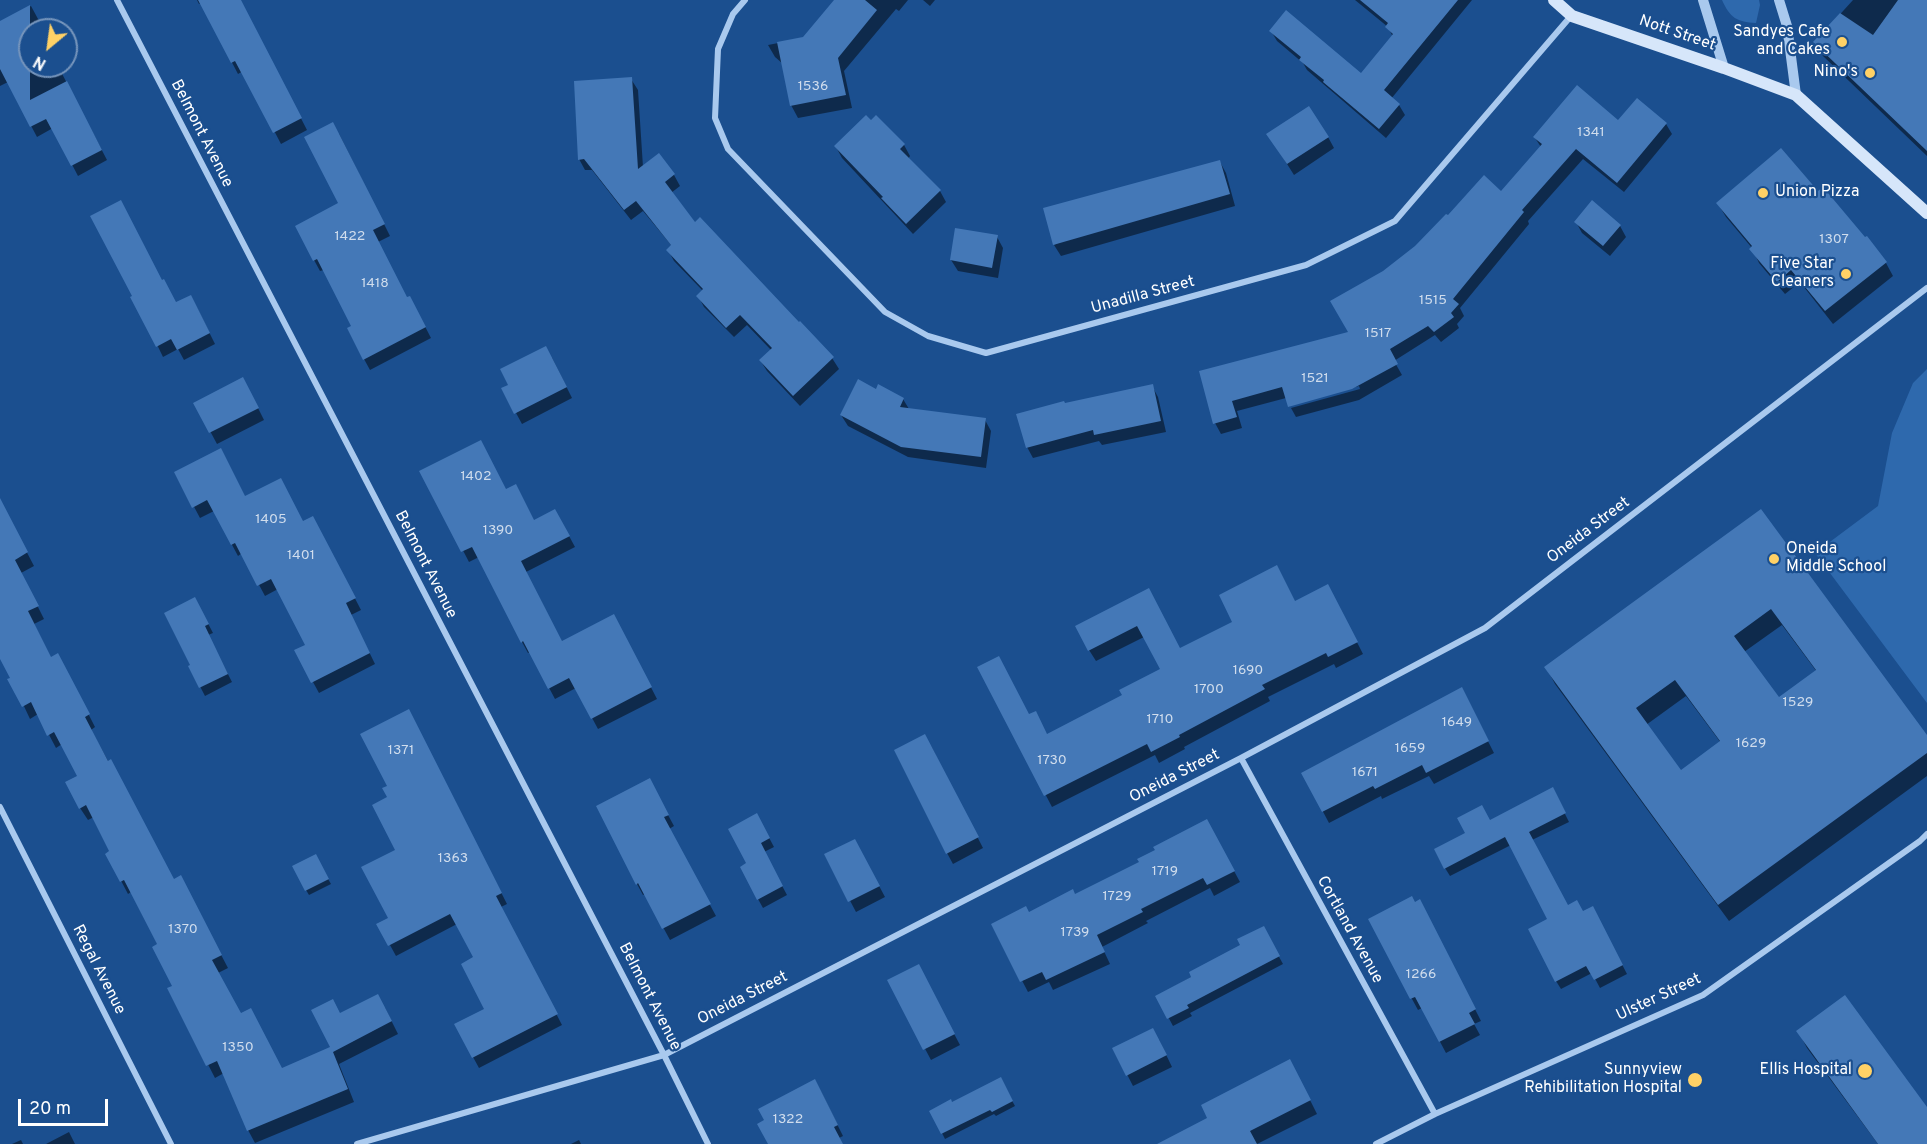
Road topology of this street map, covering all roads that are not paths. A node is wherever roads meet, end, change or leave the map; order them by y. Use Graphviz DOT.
graph roads {
  1 [pos="117,0"];
  2 [pos="745,0"];
  3 [pos="1554,0"];
  4 [pos="1703,0"];
  5 [pos="1779,0"];
  6 [pos="1572,16"];
  7 [pos="1724,68"];
  8 [pos="1796,95"];
  9 [pos="1927,213"];
  10 [pos="1927,288"];
  11 [pos="1241,758"];
  12 [pos="0,807"];
  13 [pos="1927,834"];
  14 [pos="664,1055"];
  15 [pos="1435,1114"];
  16 [pos="171,1144"];
  17 [pos="357,1144"];
  18 [pos="708,1144"];
  19 [pos="1376,1144"];
  1 -- 14 [label="street, Belmont Avenue"];
  2 -- 6 [label="street, Unadilla Street"];
  3 -- 6 [label="main road, Nott Street"];
  4 -- 7 [label="street"];
  5 -- 8 [label="street"];
  6 -- 7 [label="main road, Nott Street"];
  7 -- 8 [label="main road, Nott Street"];
  8 -- 9 [label="main road, Nott Street"];
  10 -- 11 [label="street, Oneida Street"];
  11 -- 14 [label="street, Oneida Street"];
  11 -- 15 [label="street, Cortland Avenue"];
  12 -- 16 [label="street, Regal Avenue"];
  13 -- 15 [label="street, Ulster Street"];
  14 -- 17 [label="street, Oneida Street"];
  14 -- 18 [label="street, Belmont Avenue"];
  15 -- 19 [label="street, Ulster Street"];
}
